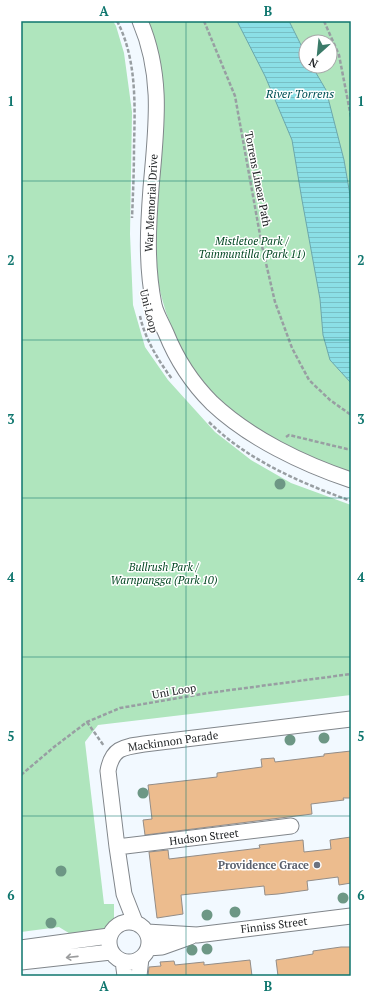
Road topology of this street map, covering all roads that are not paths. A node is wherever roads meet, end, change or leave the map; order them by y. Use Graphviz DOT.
graph roads {
  1 [pos="140,21"];
  2 [pos="351,480"];
  3 [pos="351,719"];
  4 [pos="291,826"];
  5 [pos="117,847"];
  6 [pos="351,916"];
  7 [pos="128,922"];
  8 [pos="147,932"];
  9 [pos="197,934"];
  10 [pos="109,936"];
  11 [pos="21,948"];
  12 [pos="144,953"];
  13 [pos="21,962"];
  14 [pos="120,963"];
  15 [pos="139,976"];
  1 -- 2 [label="street, War Memorial Drive"];
  3 -- 5 [label="street, Mackinnon Parade"];
  4 -- 5 [label="street, Hudson Street"];
  5 -- 7 [label="street, Mackinnon Parade"];
  6 -- 9 [label="street, Finniss Street"];
  7 -- 8 [label="street"];
  7 -- 10 [label="street"];
  8 -- 9 [label="street, Finniss Street"];
  8 -- 12 [label="street"];
  9 -- 12 [label="street, Finniss Street"];
  10 -- 11 [label="street"];
  10 -- 14 [label="street"];
  12 -- 14 [label="street"];
  12 -- 15 [label="street"];
  14 -- 13 [label="street, one-way"];
}
